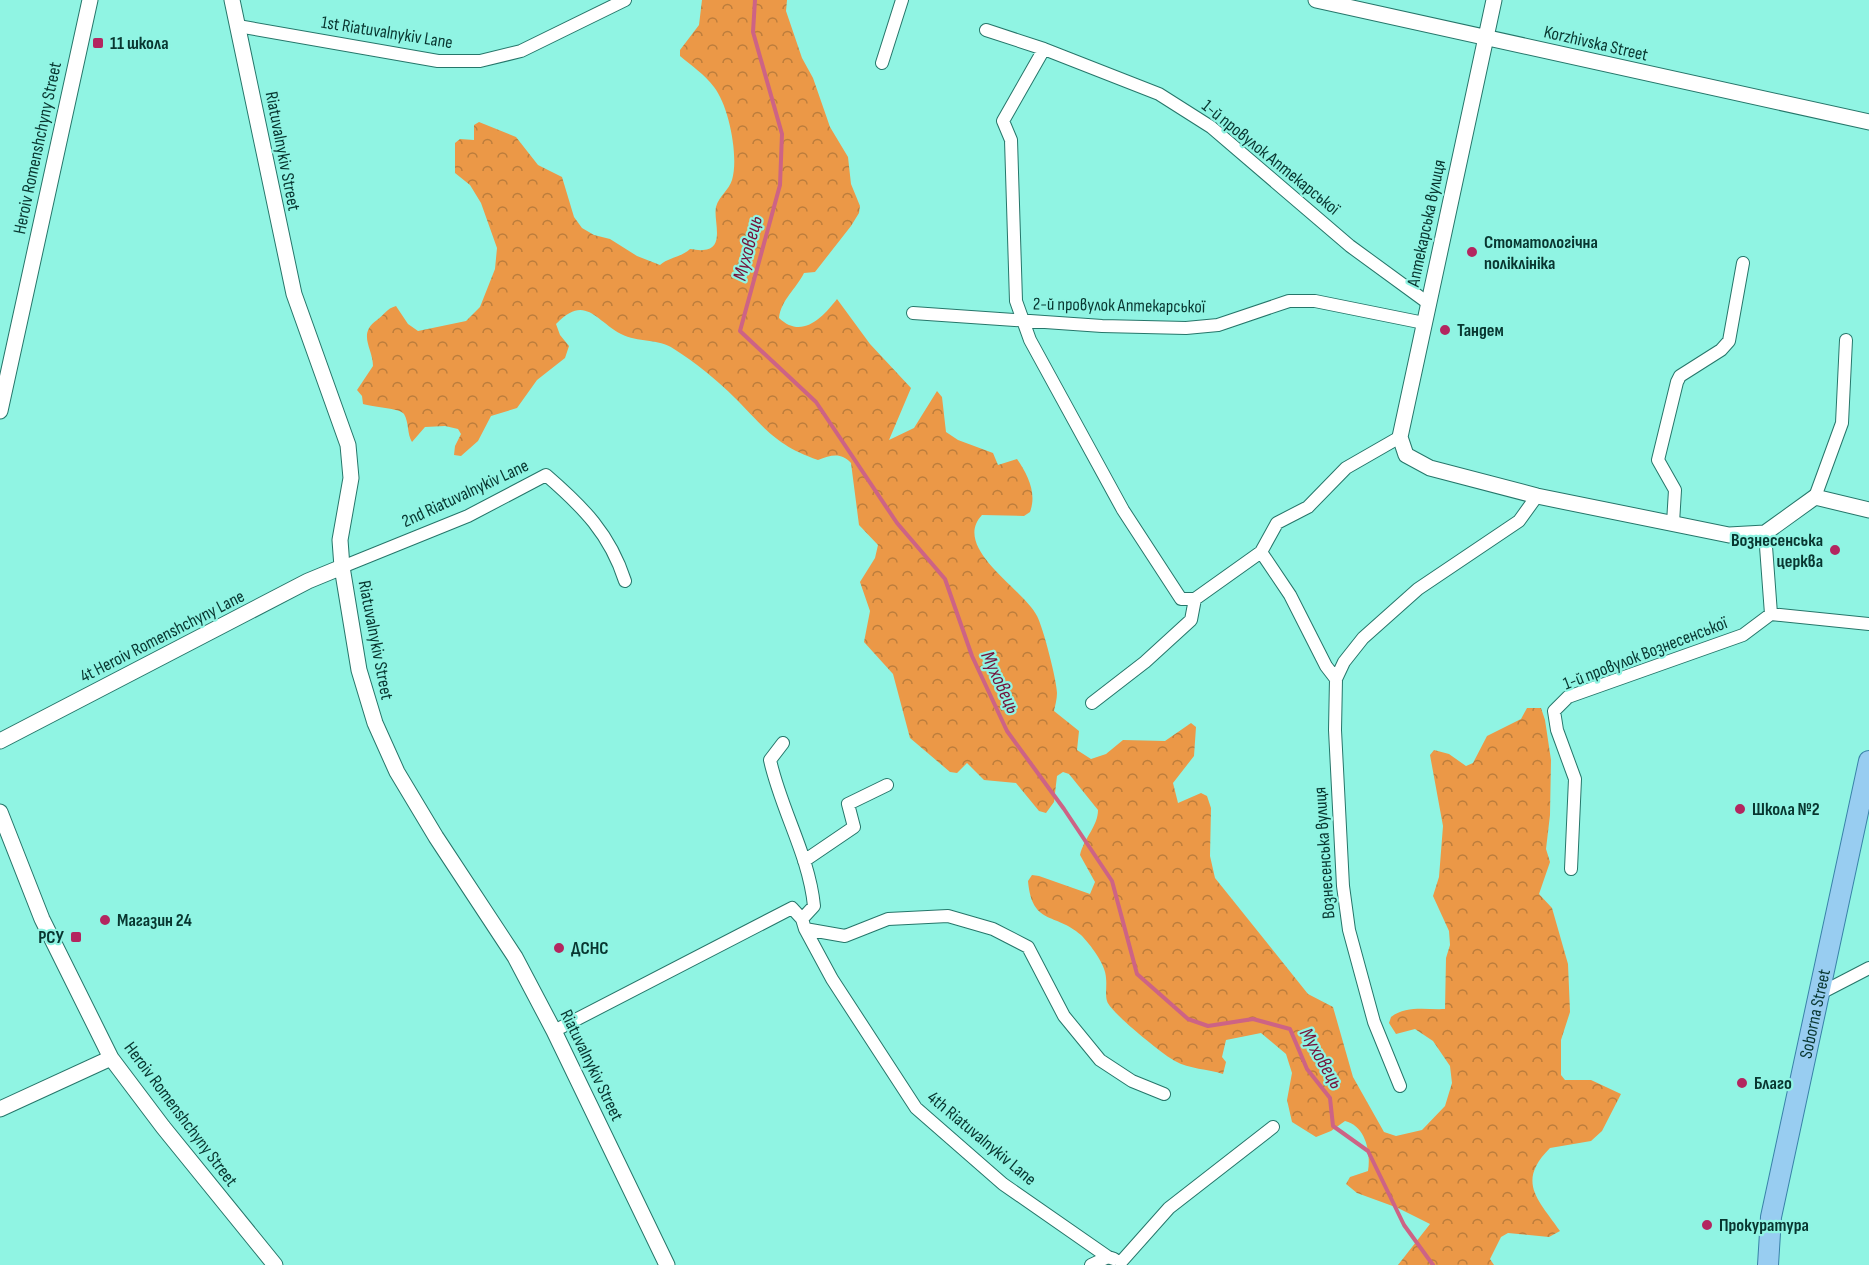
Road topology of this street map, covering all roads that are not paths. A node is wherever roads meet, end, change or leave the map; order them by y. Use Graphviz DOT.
graph roads {
  1 [pos="90,0"];
  2 [pos="232,0"];
  3 [pos="626,0"];
  4 [pos="902,0"];
  5 [pos="1316,0"];
  6 [pos="1494,0"];
  7 [pos="238,26"];
  8 [pos="986,30"];
  9 [pos="1486,38"];
  10 [pos="1044,49"];
  11 [pos="882,63"];
  12 [pos="1869,122"];
  13 [pos="1743,263"];
  14 [pos="1428,303"];
  15 [pos="913,313"];
  16 [pos="1023,321"];
  17 [pos="1424,323"];
  18 [pos="1846,340"];
  19 [pos="0,411"];
  20 [pos="1400,437"];
  21 [pos="1537,495"];
  22 [pos="1815,497"];
  23 [pos="1869,510"];
  24 [pos="1673,523"];
  25 [pos="1765,533"];
  26 [pos="1261,552"];
  27 [pos="342,567"];
  28 [pos="625,581"];
  29 [pos="1195,599"];
  30 [pos="1771,614"];
  31 [pos="1869,624"];
  32 [pos="1336,679"];
  33 [pos="1092,703"];
  34 [pos="0,741"];
  35 [pos="783,743"];
  36 [pos="1869,761"];
  37 [pos="888,785"];
  38 [pos="0,812"];
  39 [pos="804,861"];
  40 [pos="1571,868"];
  41 [pos="803,924"];
  42 [pos="1869,968"];
  43 [pos="1817,995"];
  44 [pos="554,1031"];
  45 [pos="111,1058"];
  46 [pos="1400,1086"];
  47 [pos="1164,1094"];
  48 [pos="0,1109"];
  49 [pos="1273,1127"];
  50 [pos="1108,1257"];
  51 [pos="1125,1263"];
  52 [pos="275,1265"];
  53 [pos="667,1265"];
  54 [pos="1091,1265"];
  55 [pos="1768,1265"];
  1 -- 19 [label="street, Heroiv Romenshchyny Street"];
  2 -- 7 [label="street, Riatuvalnykiv Street"];
  3 -- 7 [label="street, 1st Riatuvalnykiv Lane"];
  4 -- 11 [label="street"];
  5 -- 9 [label="street, Korzhivska Street"];
  6 -- 9 [label="street, Аптекарська вулиця"];
  7 -- 27 [label="street, Riatuvalnykiv Street"];
  8 -- 10 [label="street, 1-й провулок Аптекарської"];
  9 -- 12 [label="street, Korzhivska Street"];
  9 -- 14 [label="street, Аптекарська вулиця"];
  10 -- 14 [label="street, 1-й провулок Аптекарської"];
  10 -- 16 [label="street"];
  13 -- 24 [label="street"];
  14 -- 17 [label="street, Аптекарська вулиця"];
  15 -- 16 [label="street, 2-й провулок Аптекарської"];
  16 -- 17 [label="street, 2-й провулок Аптекарської"];
  16 -- 29 [label="street, 2-й провулок Аптекарської"];
  17 -- 20 [label="street, Аптекарська вулиця"];
  18 -- 22 [label="street"];
  20 -- 21 [label="street"];
  20 -- 26 [label="street"];
  21 -- 24 [label="street"];
  21 -- 32 [label="street, Вознесенська вулиця"];
  22 -- 23 [label="street"];
  22 -- 25 [label="street"];
  24 -- 25 [label="street"];
  25 -- 30 [label="street"];
  26 -- 29 [label="street"];
  26 -- 32 [label="street"];
  27 -- 28 [label="street, 2nd Riatuvalnykiv Lane"];
  27 -- 34 [label="street, 4t Heroiv Romenshchyny Lane"];
  27 -- 44 [label="street, Riatuvalnykiv Street"];
  29 -- 33 [label="street"];
  30 -- 31 [label="street"];
  30 -- 40 [label="street, 1-й провулок Вознесенської"];
  32 -- 46 [label="street, Вознесенська вулиця"];
  35 -- 39 [label="street"];
  36 -- 43 [label="main road, Soborna Street"];
  37 -- 39 [label="street"];
  38 -- 45 [label="street, Heroiv Romenshchyny Street"];
  39 -- 41 [label="street"];
  41 -- 44 [label="street"];
  41 -- 47 [label="street"];
  41 -- 50 [label="street, 4th Riatuvalnykiv Lane"];
  42 -- 43 [label="street"];
  43 -- 55 [label="main road, Soborna Street"];
  44 -- 53 [label="street, Riatuvalnykiv Street"];
  45 -- 48 [label="street"];
  45 -- 52 [label="street, Heroiv Romenshchyny Street"];
  49 -- 51 [label="street"];
  50 -- 51 [label="street, 4th Riatuvalnykiv Lane"];
  50 -- 54 [label="street"];
}
